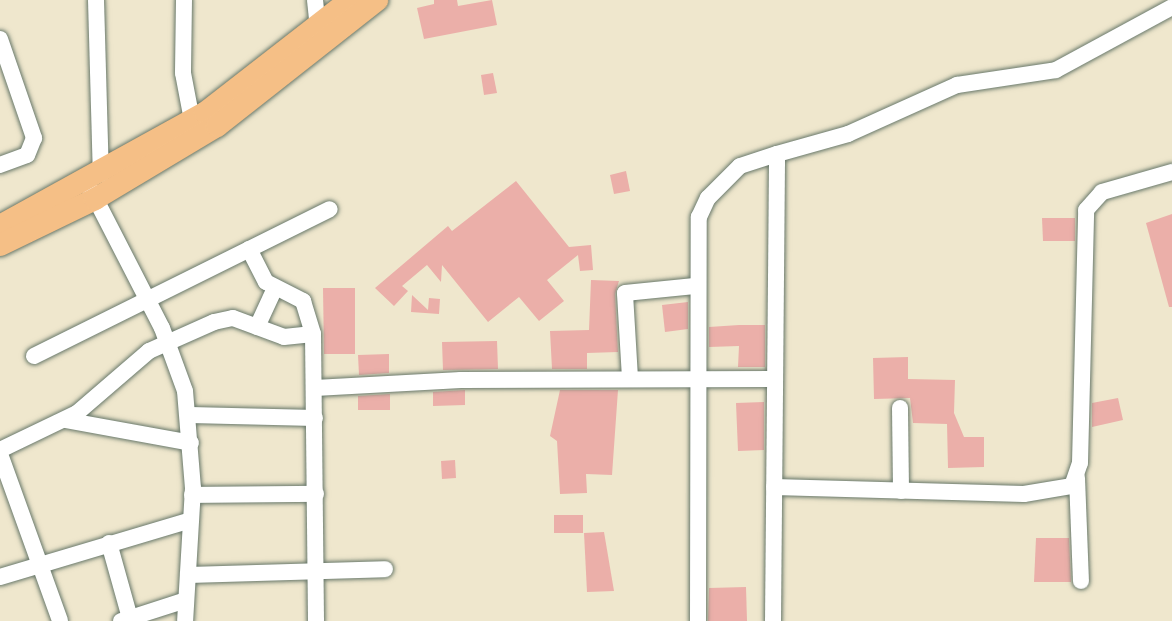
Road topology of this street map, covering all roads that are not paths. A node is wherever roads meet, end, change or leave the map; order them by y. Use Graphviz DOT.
graph roads {
  1 [pos="96,0"];
  2 [pos="184,0"];
  3 [pos="315,0"];
  4 [pos="350,0"];
  5 [pos="377,0"];
  6 [pos="1172,7"];
  7 [pos="318,28"];
  8 [pos="0,39"];
  9 [pos="192,120"];
  10 [pos="777,154"];
  11 [pos="0,165"];
  12 [pos="1172,172"];
  13 [pos="94,185"];
  14 [pos="330,208"];
  15 [pos="0,226"];
  16 [pos="0,244"];
  17 [pos="249,249"];
  18 [pos="696,286"];
  19 [pos="275,288"];
  20 [pos="147,299"];
  21 [pos="257,327"];
  22 [pos="313,334"];
  23 [pos="167,341"];
  24 [pos="34,356"];
  25 [pos="630,378"];
  26 [pos="696,379"];
  27 [pos="773,379"];
  28 [pos="315,388"];
  29 [pos="900,408"];
  30 [pos="190,415"];
  31 [pos="315,418"];
  32 [pos="65,420"];
  33 [pos="191,443"];
  34 [pos="0,450"];
  35 [pos="0,454"];
  36 [pos="1077,478"];
  37 [pos="774,487"];
  38 [pos="901,491"];
  39 [pos="316,494"];
  40 [pos="192,495"];
  41 [pos="191,520"];
  42 [pos="110,543"];
  43 [pos="40,565"];
  44 [pos="385,569"];
  45 [pos="317,571"];
  46 [pos="188,575"];
  47 [pos="0,577"];
  48 [pos="1081,581"];
  49 [pos="186,600"];
  50 [pos="125,619"];
  51 [pos="60,621"];
  52 [pos="185,621"];
  53 [pos="316,621"];
  54 [pos="698,621"];
  55 [pos="773,621"];
  1 -- 13 [label="street"];
  2 -- 9 [label="street"];
  3 -- 7 [label="street"];
  4 -- 7 [label="main road"];
  5 -- 13 [label="main road"];
  6 -- 10 [label="street"];
  7 -- 9 [label="main road"];
  8 -- 11 [label="street"];
  9 -- 13 [label="main road"];
  10 -- 18 [label="street"];
  10 -- 27 [label="street"];
  12 -- 36 [label="street"];
  13 -- 15 [label="main road"];
  13 -- 16 [label="main road"];
  13 -- 20 [label="street"];
  14 -- 17 [label="street"];
  17 -- 19 [label="street"];
  17 -- 20 [label="street"];
  18 -- 25 [label="street"];
  18 -- 26 [label="street"];
  19 -- 21 [label="street"];
  19 -- 22 [label="street"];
  20 -- 23 [label="street"];
  20 -- 24 [label="street"];
  21 -- 22 [label="street"];
  21 -- 23 [label="street"];
  22 -- 28 [label="street"];
  23 -- 30 [label="street"];
  23 -- 32 [label="street"];
  25 -- 26 [label="street"];
  25 -- 28 [label="street"];
  26 -- 27 [label="street"];
  26 -- 54 [label="street"];
  27 -- 37 [label="street"];
  28 -- 31 [label="street"];
  29 -- 38 [label="street"];
  30 -- 31 [label="street"];
  30 -- 33 [label="street"];
  31 -- 39 [label="street"];
  32 -- 33 [label="street"];
  32 -- 34 [label="street"];
  33 -- 40 [label="street"];
  35 -- 43 [label="street"];
  36 -- 38 [label="street"];
  36 -- 48 [label="street"];
  37 -- 38 [label="street"];
  37 -- 55 [label="street"];
  39 -- 40 [label="street"];
  39 -- 45 [label="street"];
  40 -- 41 [label="street"];
  41 -- 42 [label="street"];
  41 -- 46 [label="street"];
  42 -- 43 [label="street"];
  42 -- 50 [label="street"];
  43 -- 47 [label="street"];
  43 -- 51 [label="street"];
  44 -- 45 [label="street"];
  45 -- 46 [label="street"];
  45 -- 53 [label="street"];
  46 -- 49 [label="street"];
  49 -- 50 [label="street"];
  49 -- 52 [label="street"];
}
